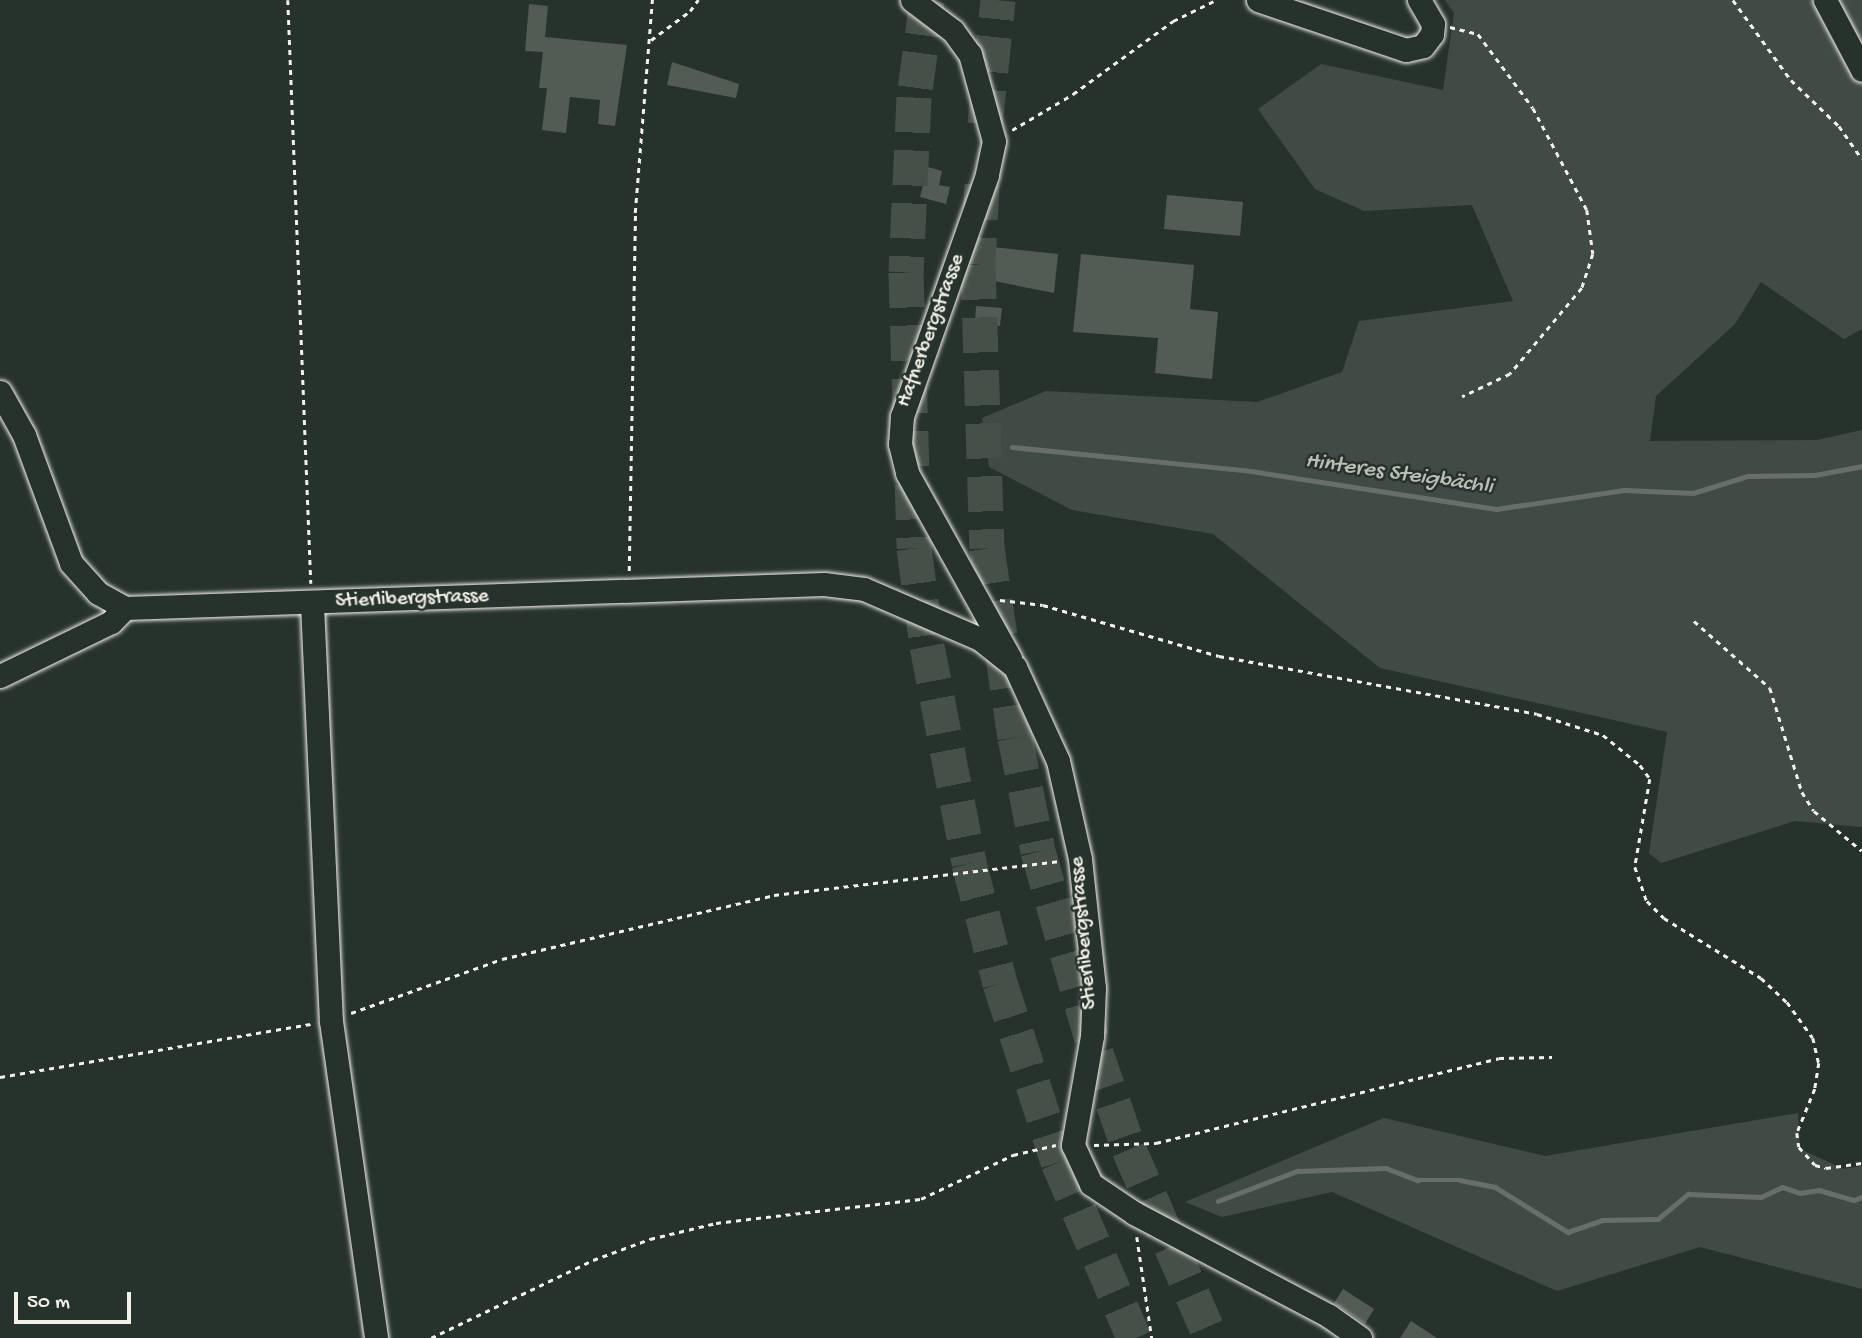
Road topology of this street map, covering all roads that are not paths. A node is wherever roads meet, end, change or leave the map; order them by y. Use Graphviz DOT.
graph roads {
  1 [pos="912,0"];
  2 [pos="1258,0"];
  3 [pos="1419,0"];
  4 [pos="1825,0"];
  5 [pos="1862,71"];
  6 [pos="0,392"];
  7 [pos="979,602"];
  8 [pos="312,604"];
  9 [pos="125,607"];
  10 [pos="948,625"];
  11 [pos="1015,667"];
  12 [pos="0,676"];
  13 [pos="376,1338"];
  14 [pos="1360,1338"];
  1 -- 7 [label="lane, Hafnerbergstrasse"];
  2 -- 3 [label="lane"];
  4 -- 5 [label="lane"];
  6 -- 9 [label="lane, Stierlibergstrasse"];
  7 -- 10 [label="lane"];
  7 -- 11 [label="lane, Hafnerbergstrasse"];
  8 -- 9 [label="lane, Stierlibergstrasse"];
  8 -- 10 [label="lane, Stierlibergstrasse"];
  8 -- 13 [label="lane"];
  9 -- 12 [label="lane"];
  10 -- 11 [label="lane, Stierlibergstrasse"];
  11 -- 14 [label="lane, Stierlibergstrasse"];
}
